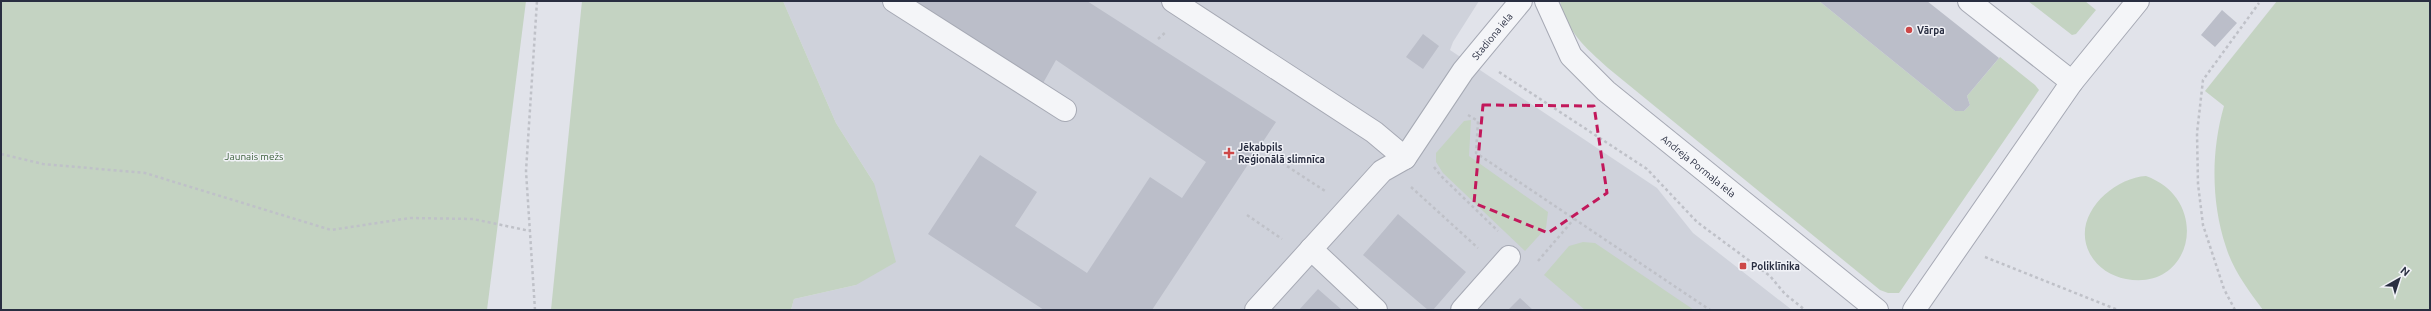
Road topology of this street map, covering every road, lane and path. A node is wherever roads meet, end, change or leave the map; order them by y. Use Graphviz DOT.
graph roads {
  1 [pos="537,1"];
  2 [pos="894,1"];
  3 [pos="1173,1"];
  4 [pos="1521,1"];
  5 [pos="1546,1"];
  6 [pos="1969,1"];
  7 [pos="2138,1"];
  8 [pos="2259,2"];
  9 [pos="1469,63"];
  10 [pos="2072,82"];
  11 [pos="1065,110"];
  12 [pos="1464,117"];
  13 [pos="1267,153"];
  14 [pos="1,154"];
  15 [pos="1404,158"];
  16 [pos="1431,162"];
  17 [pos="1350,206"];
  18 [pos="1247,215"];
  19 [pos="530,231"];
  20 [pos="1501,234"];
  21 [pos="1959,247"];
  22 [pos="1308,252"];
  23 [pos="1509,257"];
  24 [pos="535,310"];
  25 [pos="1256,310"];
  26 [pos="1376,310"];
  27 [pos="1462,310"];
  28 [pos="1710,310"];
  29 [pos="1805,310"];
  30 [pos="1877,310"];
  31 [pos="1914,310"];
  32 [pos="2118,310"];
  33 [pos="2236,310"];
  1 -- 19 [label="path"];
  2 -- 11 [label="street"];
  3 -- 15 [label="street"];
  4 -- 9 [label="street, Stadiona iela"];
  5 -- 30 [label="street, Andreja Pormaļa iela"];
  6 -- 10 [label="street"];
  7 -- 10 [label="street"];
  8 -- 33 [label="path"];
  9 -- 15 [label="street, Stadiona iela"];
  9 -- 29 [label="path"];
  10 -- 21 [label="street"];
  12 -- 28 [label="path"];
  13 -- 17 [label="path"];
  14 -- 19 [label="path"];
  15 -- 17 [label="street"];
  16 -- 20 [label="path"];
  17 -- 22 [label="street"];
  18 -- 22 [label="path"];
  19 -- 24 [label="path"];
  21 -- 31 [label="street"];
  21 -- 32 [label="path"];
  22 -- 25 [label="street"];
  22 -- 26 [label="street"];
  23 -- 27 [label="street"];
}
